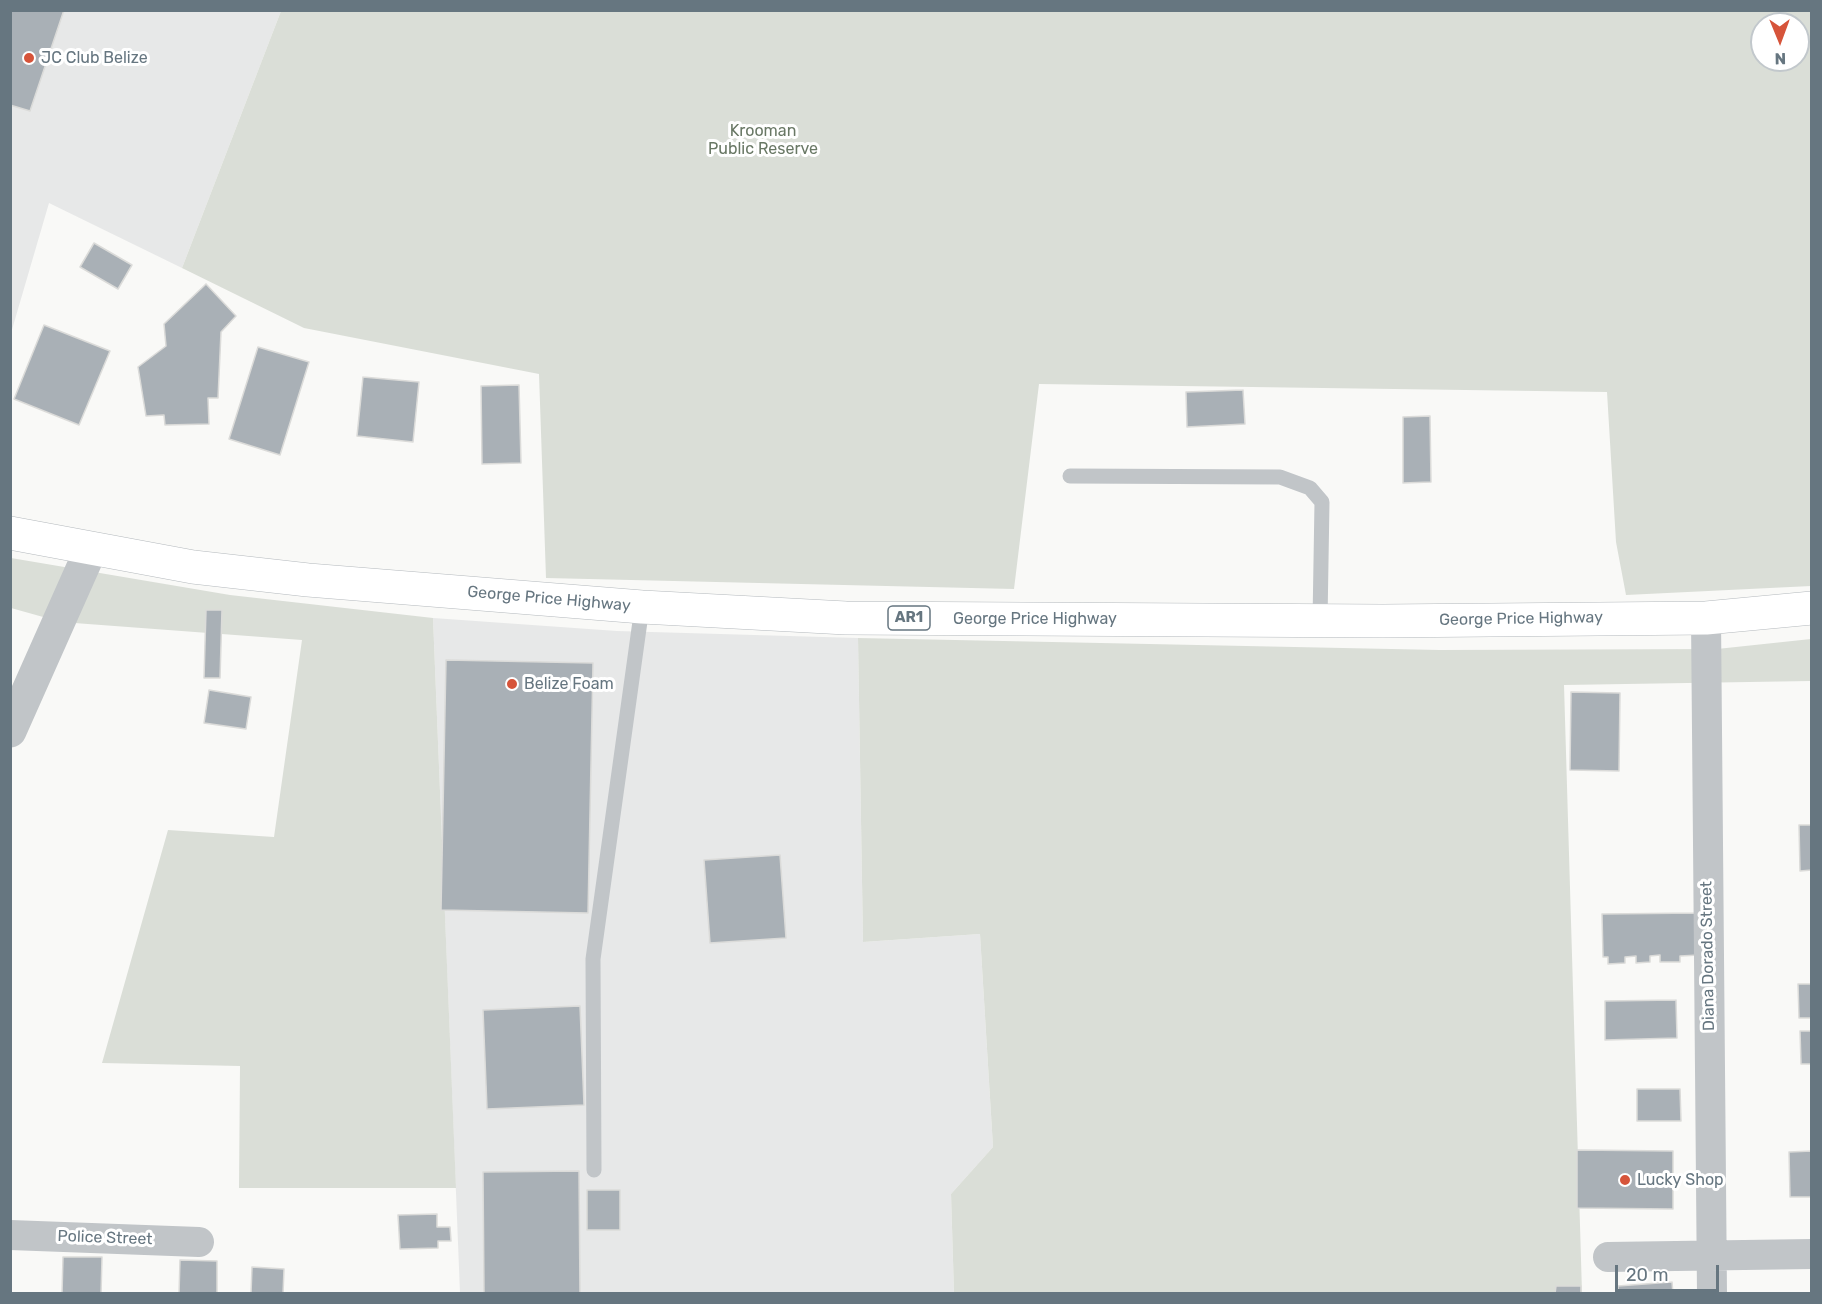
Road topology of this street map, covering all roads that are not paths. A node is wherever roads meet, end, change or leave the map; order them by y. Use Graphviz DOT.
graph roads {
  1 [pos="1070,476"];
  2 [pos="10,533"];
  3 [pos="91,549"];
  4 [pos="642,607"];
  5 [pos="1812,608"];
  6 [pos="1706,618"];
  7 [pos="1320,621"];
  8 [pos="10,731"];
  9 [pos="594,1170"];
  10 [pos="10,1235"];
  11 [pos="199,1242"];
  12 [pos="1812,1254"];
  13 [pos="1608,1257"];
  14 [pos="1712,1257"];
  15 [pos="1712,1293"];
  1 -- 7 [label="lane"];
  2 -- 3 [label="main road, George Price Highway / AR1"];
  3 -- 4 [label="main road, George Price Highway / AR1"];
  3 -- 8 [label="street"];
  4 -- 7 [label="main road, George Price Highway / AR1"];
  4 -- 9 [label="lane"];
  5 -- 6 [label="main road, George Price Highway / AR1"];
  6 -- 7 [label="main road, George Price Highway / AR1"];
  6 -- 14 [label="street, Diana Dorado Street"];
  10 -- 11 [label="street, Police Street"];
  12 -- 14 [label="street"];
  13 -- 14 [label="street"];
  14 -- 15 [label="street, Diana Dorado Street"];
}
